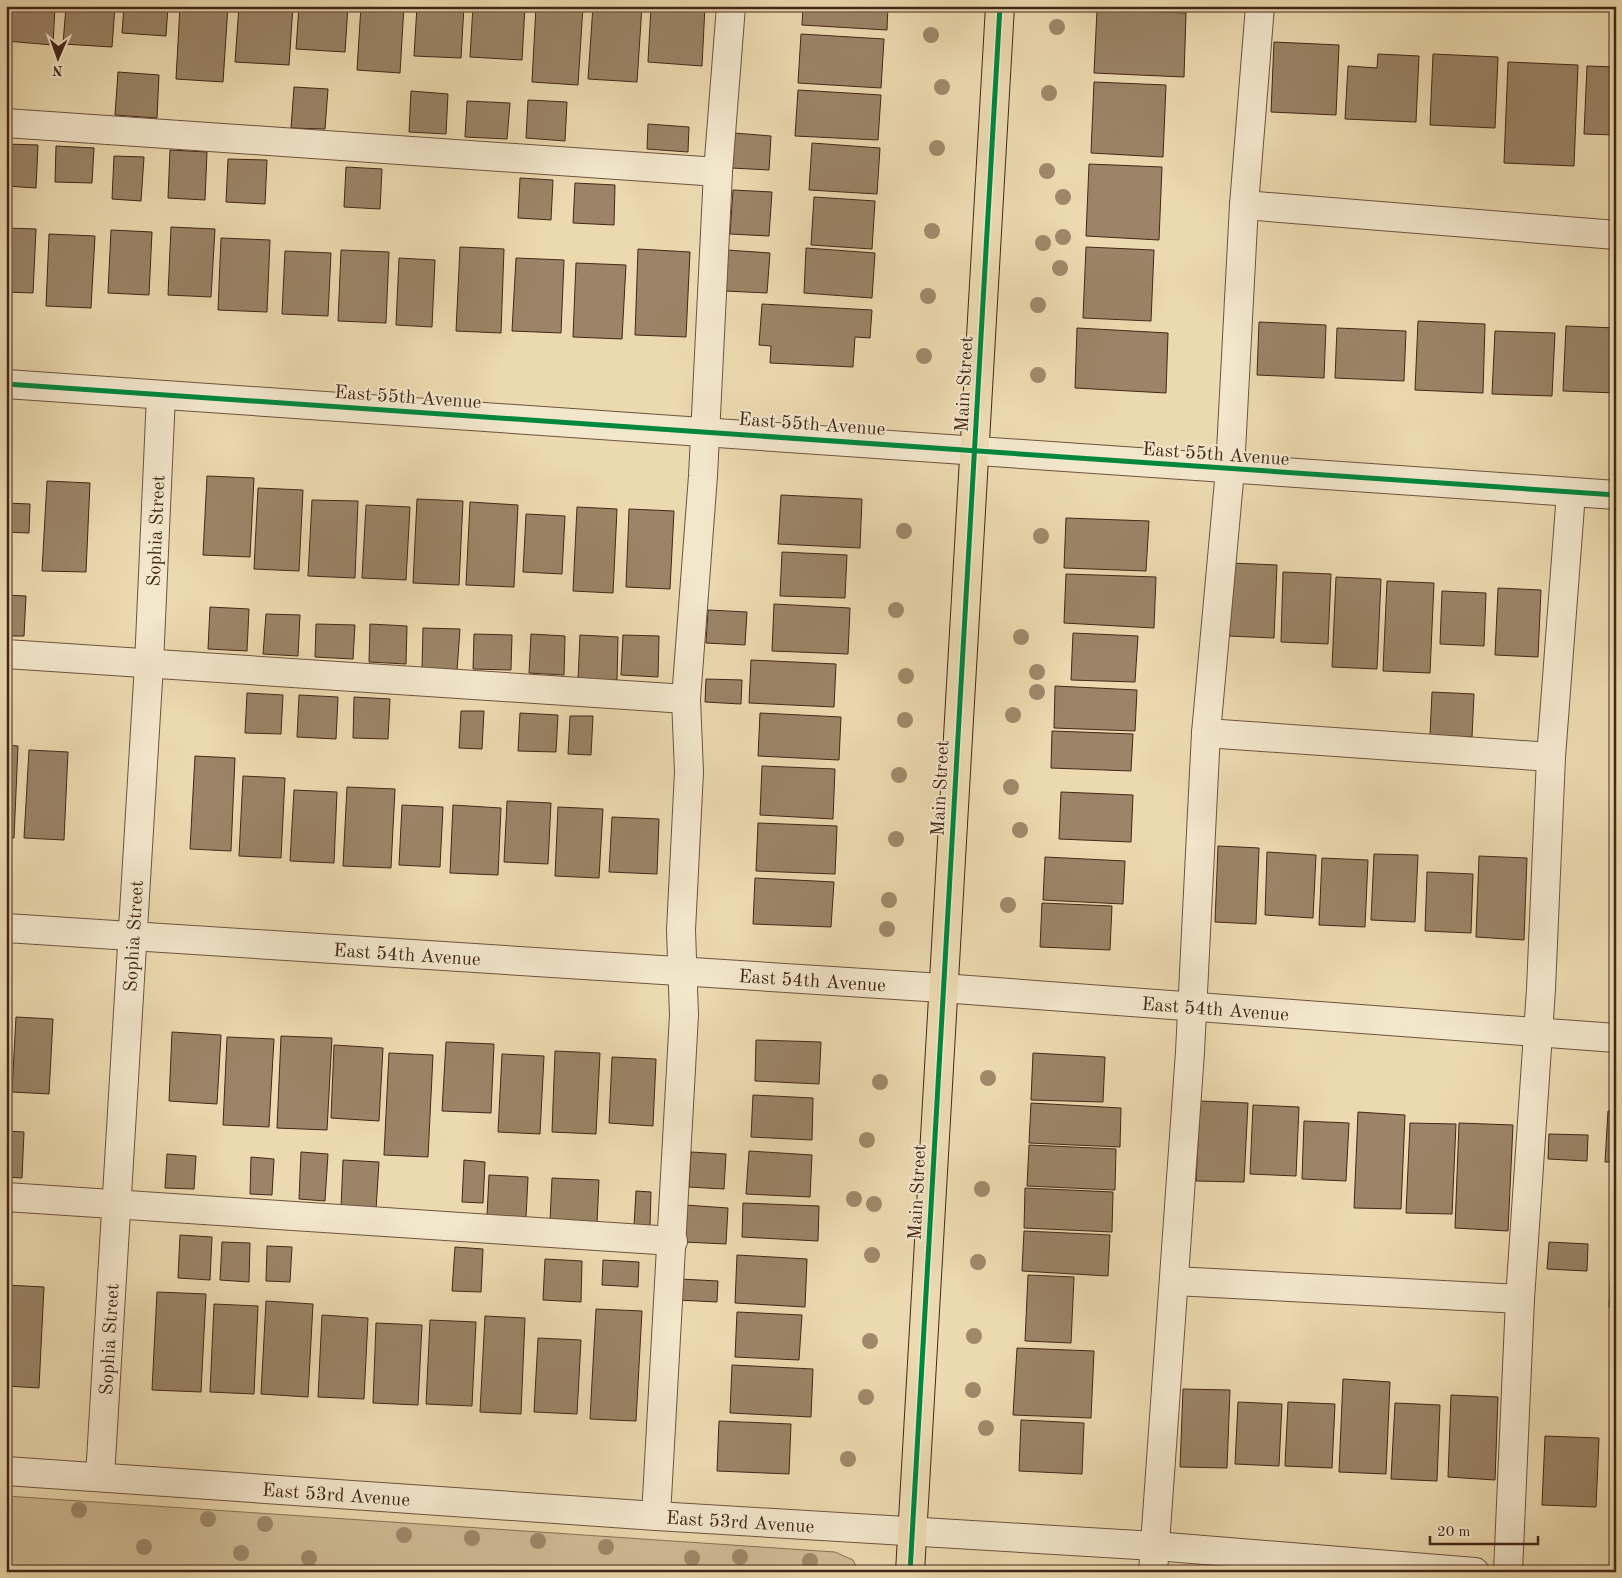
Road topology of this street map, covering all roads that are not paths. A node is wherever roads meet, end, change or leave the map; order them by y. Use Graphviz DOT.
graph roads {
  1 [pos="731,6"];
  2 [pos="1000,6"];
  3 [pos="1260,6"];
  4 [pos="6,123"];
  5 [pos="718,172"];
  6 [pos="1244,205"];
  7 [pos="1616,235"];
  8 [pos="6,384"];
  9 [pos="162,395"];
  10 [pos="704,431"];
  11 [pos="975,449"];
  12 [pos="1230,470"];
  13 [pos="1571,493"];
  14 [pos="1616,495"];
  15 [pos="6,654"];
  16 [pos="148,664"];
  17 [pos="686,699"];
  18 [pos="1206,733"];
  19 [pos="1551,757"];
  20 [pos="6,928"];
  21 [pos="132,936"];
  22 [pos="682,971"];
  23 [pos="942,988"];
  24 [pos="1191,1008"];
  25 [pos="1539,1033"];
  26 [pos="1616,1038"];
  27 [pos="6,1197"];
  28 [pos="117,1204"];
  29 [pos="673,1241"];
  30 [pos="1174,1281"];
  31 [pos="1520,1299"];
  32 [pos="6,1471"];
  33 [pos="100,1477"];
  34 [pos="656,1516"];
  35 [pos="912,1531"];
  36 [pos="1154,1559"];
  37 [pos="910,1572"];
  38 [pos="1475,1572"];
  39 [pos="1508,1572"];
  1 -- 5 [label="street"];
  2 -- 11 [label="main road, Main Street"];
  3 -- 6 [label="street"];
  4 -- 5 [label="street"];
  5 -- 10 [label="street"];
  6 -- 7 [label="street"];
  6 -- 12 [label="street"];
  8 -- 9 [label="street, East 55th Avenue"];
  9 -- 10 [label="street, East 55th Avenue"];
  9 -- 16 [label="street, Sophia Street"];
  10 -- 11 [label="street, East 55th Avenue"];
  10 -- 17 [label="street"];
  11 -- 12 [label="street, East 55th Avenue"];
  11 -- 23 [label="main road, Main Street"];
  12 -- 13 [label="street, East 55th Avenue"];
  12 -- 18 [label="street"];
  13 -- 14 [label="street, East 55th Avenue"];
  13 -- 19 [label="street"];
  15 -- 16 [label="street"];
  16 -- 17 [label="street"];
  16 -- 21 [label="street, Sophia Street"];
  17 -- 22 [label="street"];
  18 -- 19 [label="street"];
  18 -- 24 [label="street"];
  19 -- 25 [label="street"];
  20 -- 21 [label="street, East 54th Avenue"];
  21 -- 22 [label="street, East 54th Avenue"];
  21 -- 28 [label="street, Sophia Street"];
  22 -- 23 [label="street, East 54th Avenue"];
  22 -- 29 [label="street"];
  23 -- 24 [label="street, East 54th Avenue"];
  23 -- 35 [label="main road, Main Street"];
  24 -- 25 [label="street, East 54th Avenue"];
  24 -- 30 [label="street"];
  25 -- 26 [label="street, East 54th Avenue"];
  25 -- 31 [label="street"];
  27 -- 28 [label="street"];
  28 -- 29 [label="street"];
  28 -- 33 [label="street, Sophia Street"];
  29 -- 34 [label="street"];
  30 -- 31 [label="street"];
  30 -- 36 [label="street"];
  31 -- 39 [label="street"];
  32 -- 33 [label="street, East 53rd Avenue"];
  33 -- 34 [label="street, East 53rd Avenue"];
  34 -- 35 [label="street, East 53rd Avenue"];
  35 -- 36 [label="street, East 53rd Avenue"];
  35 -- 37 [label="main road, Main Street"];
  36 -- 38 [label="street, East 53rd Avenue"];
}
